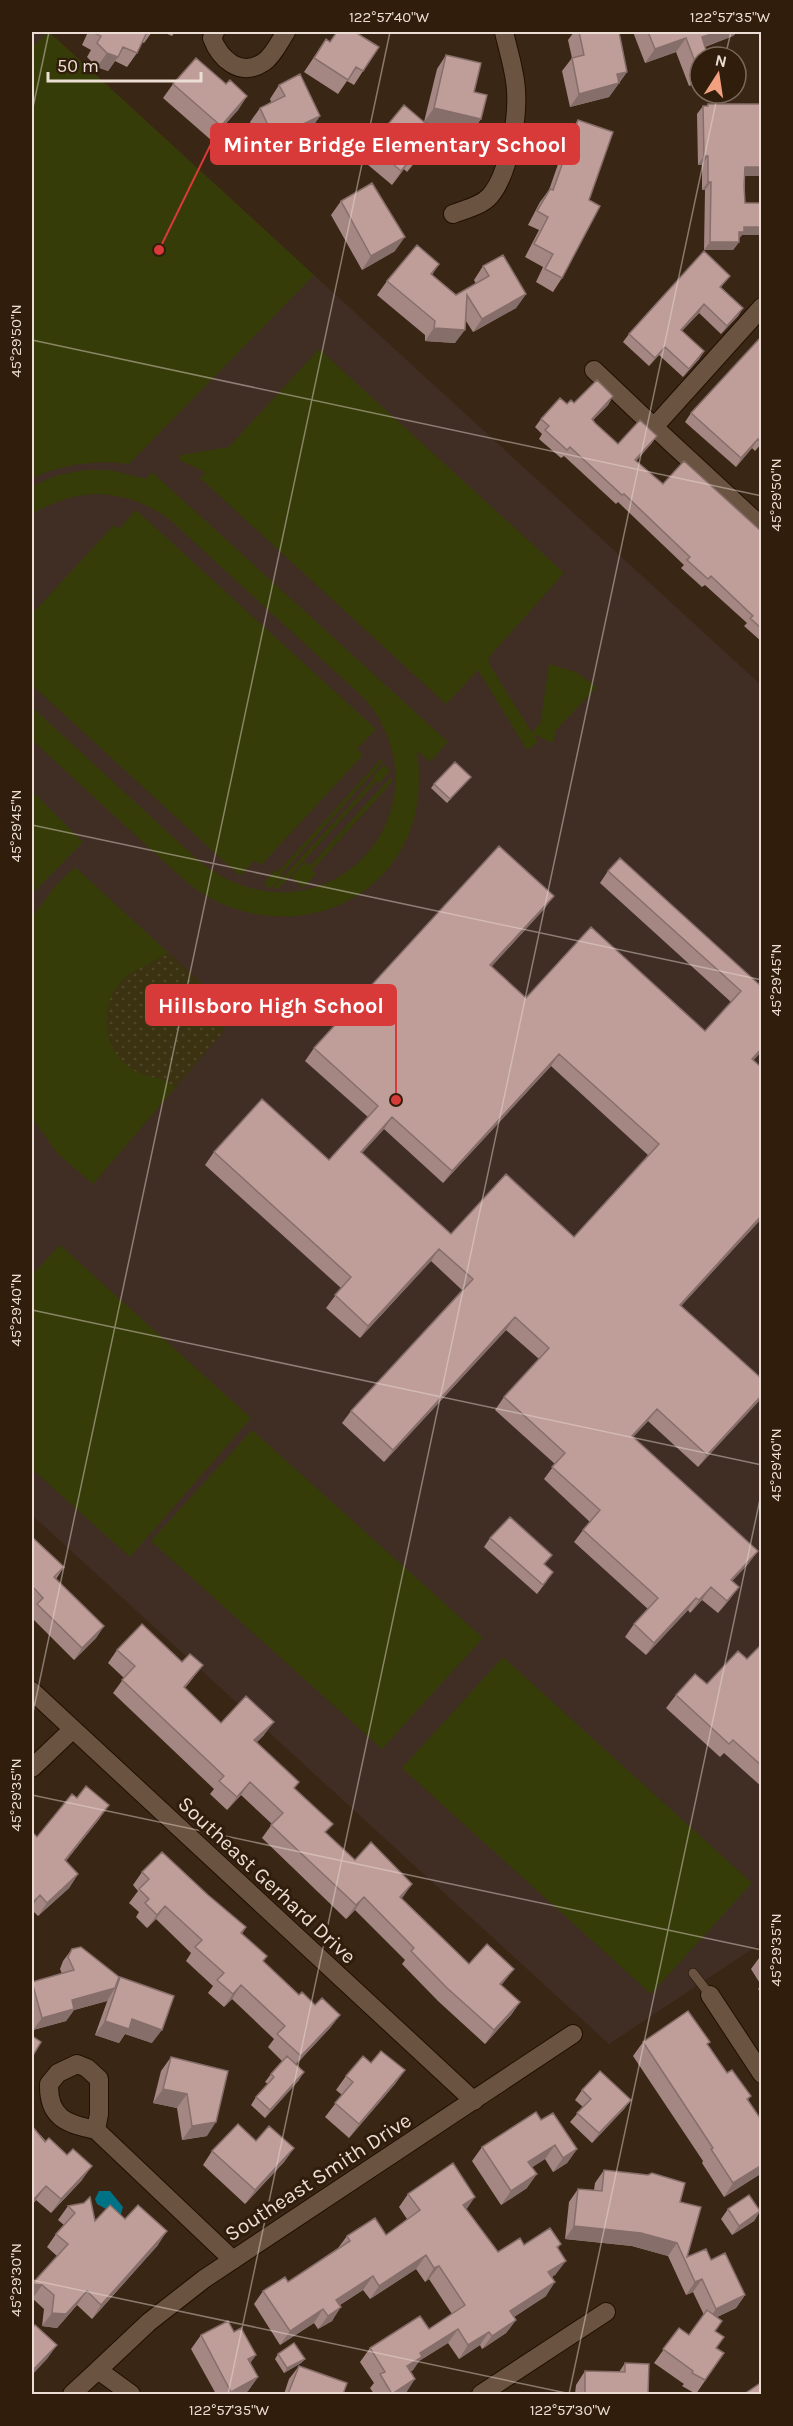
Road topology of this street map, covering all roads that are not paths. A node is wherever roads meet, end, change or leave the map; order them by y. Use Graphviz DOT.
graph roads {
  1 [pos="215,32"];
  2 [pos="286,32"];
  3 [pos="504,32"];
  4 [pos="453,214"];
  5 [pos="762,307"];
  6 [pos="594,370"];
  7 [pos="654,427"];
  8 [pos="762,527"];
  9 [pos="32,1691"];
  10 [pos="72,1730"];
  11 [pos="32,1768"];
  12 [pos="693,1973"];
  13 [pos="710,1995"];
  14 [pos="573,2034"];
  15 [pos="762,2074"];
  16 [pos="474,2101"];
  17 [pos="96,2130"];
  18 [pos="233,2260"];
  19 [pos="606,2312"];
  20 [pos="98,2370"];
  21 [pos="72,2394"];
  22 [pos="131,2394"];
  23 [pos="481,2394"];
  1 -- 2 [label="street"];
  3 -- 4 [label="street"];
  5 -- 7 [label="street"];
  6 -- 7 [label="street"];
  7 -- 8 [label="street"];
  9 -- 10 [label="street, Southeast Gerhard Drive"];
  10 -- 11 [label="street"];
  10 -- 16 [label="street, Southeast Gerhard Drive"];
  12 -- 13 [label="lane"];
  13 -- 15 [label="street"];
  14 -- 16 [label="street, Southeast Smith Drive"];
  16 -- 18 [label="street, Southeast Smith Drive"];
  17 -- 18 [label="street"];
  18 -- 20 [label="street, Southeast Smith Drive"];
  19 -- 23 [label="street"];
  20 -- 21 [label="street, Southeast Smith Drive"];
  20 -- 22 [label="street"];
}
